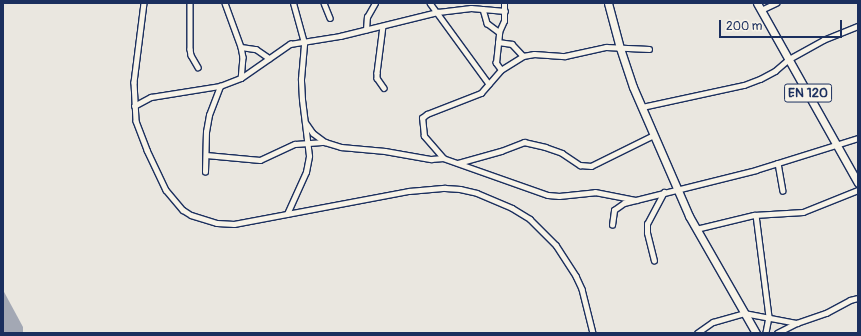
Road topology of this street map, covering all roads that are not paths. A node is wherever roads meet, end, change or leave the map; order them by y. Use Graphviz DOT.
graph roads {
  1 [pos="144,3"];
  2 [pos="190,3"];
  3 [pos="225,3"];
  4 [pos="293,3"];
  5 [pos="324,3"];
  6 [pos="375,3"];
  7 [pos="430,3"];
  8 [pos="504,3"];
  9 [pos="608,3"];
  10 [pos="758,3"];
  11 [pos="776,3"];
  12 [pos="471,5"];
  13 [pos="483,9"];
  14 [pos="762,10"];
  15 [pos="505,11"];
  16 [pos="438,12"];
  17 [pos="330,18"];
  18 [pos="383,26"];
  19 [pos="858,26"];
  20 [pos="366,30"];
  21 [pos="499,32"];
  22 [pos="498,42"];
  23 [pos="304,43"];
  24 [pos="241,47"];
  25 [pos="620,48"];
  26 [pos="649,49"];
  27 [pos="524,56"];
  28 [pos="269,58"];
  29 [pos="788,59"];
  30 [pos="198,67"];
  31 [pos="501,70"];
  32 [pos="241,78"];
  33 [pos="488,84"];
  34 [pos="220,86"];
  35 [pos="384,88"];
  36 [pos="134,106"];
  37 [pos="642,108"];
  38 [pos="306,123"];
  39 [pos="654,136"];
  40 [pos="858,138"];
  41 [pos="308,142"];
  42 [pos="325,142"];
  43 [pos="836,143"];
  44 [pos="206,155"];
  45 [pos="443,158"];
  46 [pos="457,163"];
  47 [pos="778,163"];
  48 [pos="205,172"];
  49 [pos="858,183"];
  50 [pos="678,188"];
  51 [pos="858,190"];
  52 [pos="783,191"];
  53 [pos="664,192"];
  54 [pos="636,200"];
  55 [pos="287,214"];
  56 [pos="756,215"];
  57 [pos="612,225"];
  58 [pos="696,229"];
  59 [pos="654,261"];
  60 [pos="858,298"];
  61 [pos="744,313"];
  62 [pos="769,317"];
  63 [pos="797,322"];
  64 [pos="593,333"];
  65 [pos="697,333"];
  66 [pos="756,333"];
  67 [pos="766,333"];
  68 [pos="778,333"];
  1 -- 36 [label="street"];
  2 -- 30 [label="street"];
  3 -- 24 [label="street"];
  4 -- 23 [label="street"];
  5 -- 17 [label="street"];
  6 -- 20 [label="street"];
  7 -- 16 [label="street"];
  8 -- 15 [label="street"];
  9 -- 25 [label="street"];
  10 -- 14 [label="street, EN 120"];
  11 -- 14 [label="street"];
  12 -- 13 [label="street"];
  12 -- 16 [label="street"];
  13 -- 15 [label="street"];
  13 -- 21 [label="street"];
  14 -- 29 [label="street, EN 120"];
  15 -- 21 [label="street"];
  16 -- 18 [label="street"];
  16 -- 33 [label="street"];
  18 -- 20 [label="street"];
  18 -- 35 [label="street"];
  19 -- 29 [label="street"];
  20 -- 23 [label="street"];
  21 -- 22 [label="street"];
  22 -- 27 [label="street"];
  22 -- 31 [label="street"];
  23 -- 28 [label="street"];
  23 -- 38 [label="street"];
  24 -- 28 [label="street"];
  24 -- 32 [label="street"];
  25 -- 26 [label="street"];
  25 -- 27 [label="street"];
  25 -- 37 [label="street"];
  27 -- 31 [label="street"];
  28 -- 32 [label="street"];
  29 -- 37 [label="street"];
  29 -- 43 [label="street, EN 120"];
  31 -- 33 [label="street"];
  32 -- 34 [label="street"];
  33 -- 45 [label="street"];
  34 -- 36 [label="street"];
  34 -- 44 [label="street"];
  36 -- 55 [label="street"];
  37 -- 39 [label="street"];
  38 -- 41 [label="street"];
  38 -- 42 [label="street"];
  39 -- 46 [label="street"];
  39 -- 50 [label="street"];
  40 -- 43 [label="street"];
  41 -- 42 [label="street"];
  41 -- 44 [label="street"];
  41 -- 55 [label="street"];
  42 -- 45 [label="street"];
  43 -- 47 [label="street"];
  43 -- 49 [label="street, EN 120"];
  44 -- 48 [label="street"];
  45 -- 46 [label="street"];
  46 -- 54 [label="street"];
  47 -- 50 [label="street"];
  47 -- 52 [label="street"];
  50 -- 53 [label="street"];
  50 -- 58 [label="street"];
  51 -- 56 [label="street"];
  53 -- 54 [label="street"];
  53 -- 59 [label="street"];
  54 -- 57 [label="street"];
  55 -- 64 [label="street"];
  56 -- 58 [label="street"];
  56 -- 62 [label="street"];
  58 -- 61 [label="street"];
  60 -- 63 [label="street"];
  61 -- 62 [label="street"];
  61 -- 65 [label="street"];
  61 -- 66 [label="street"];
  62 -- 63 [label="street"];
  62 -- 67 [label="street"];
  63 -- 68 [label="street"];
}
